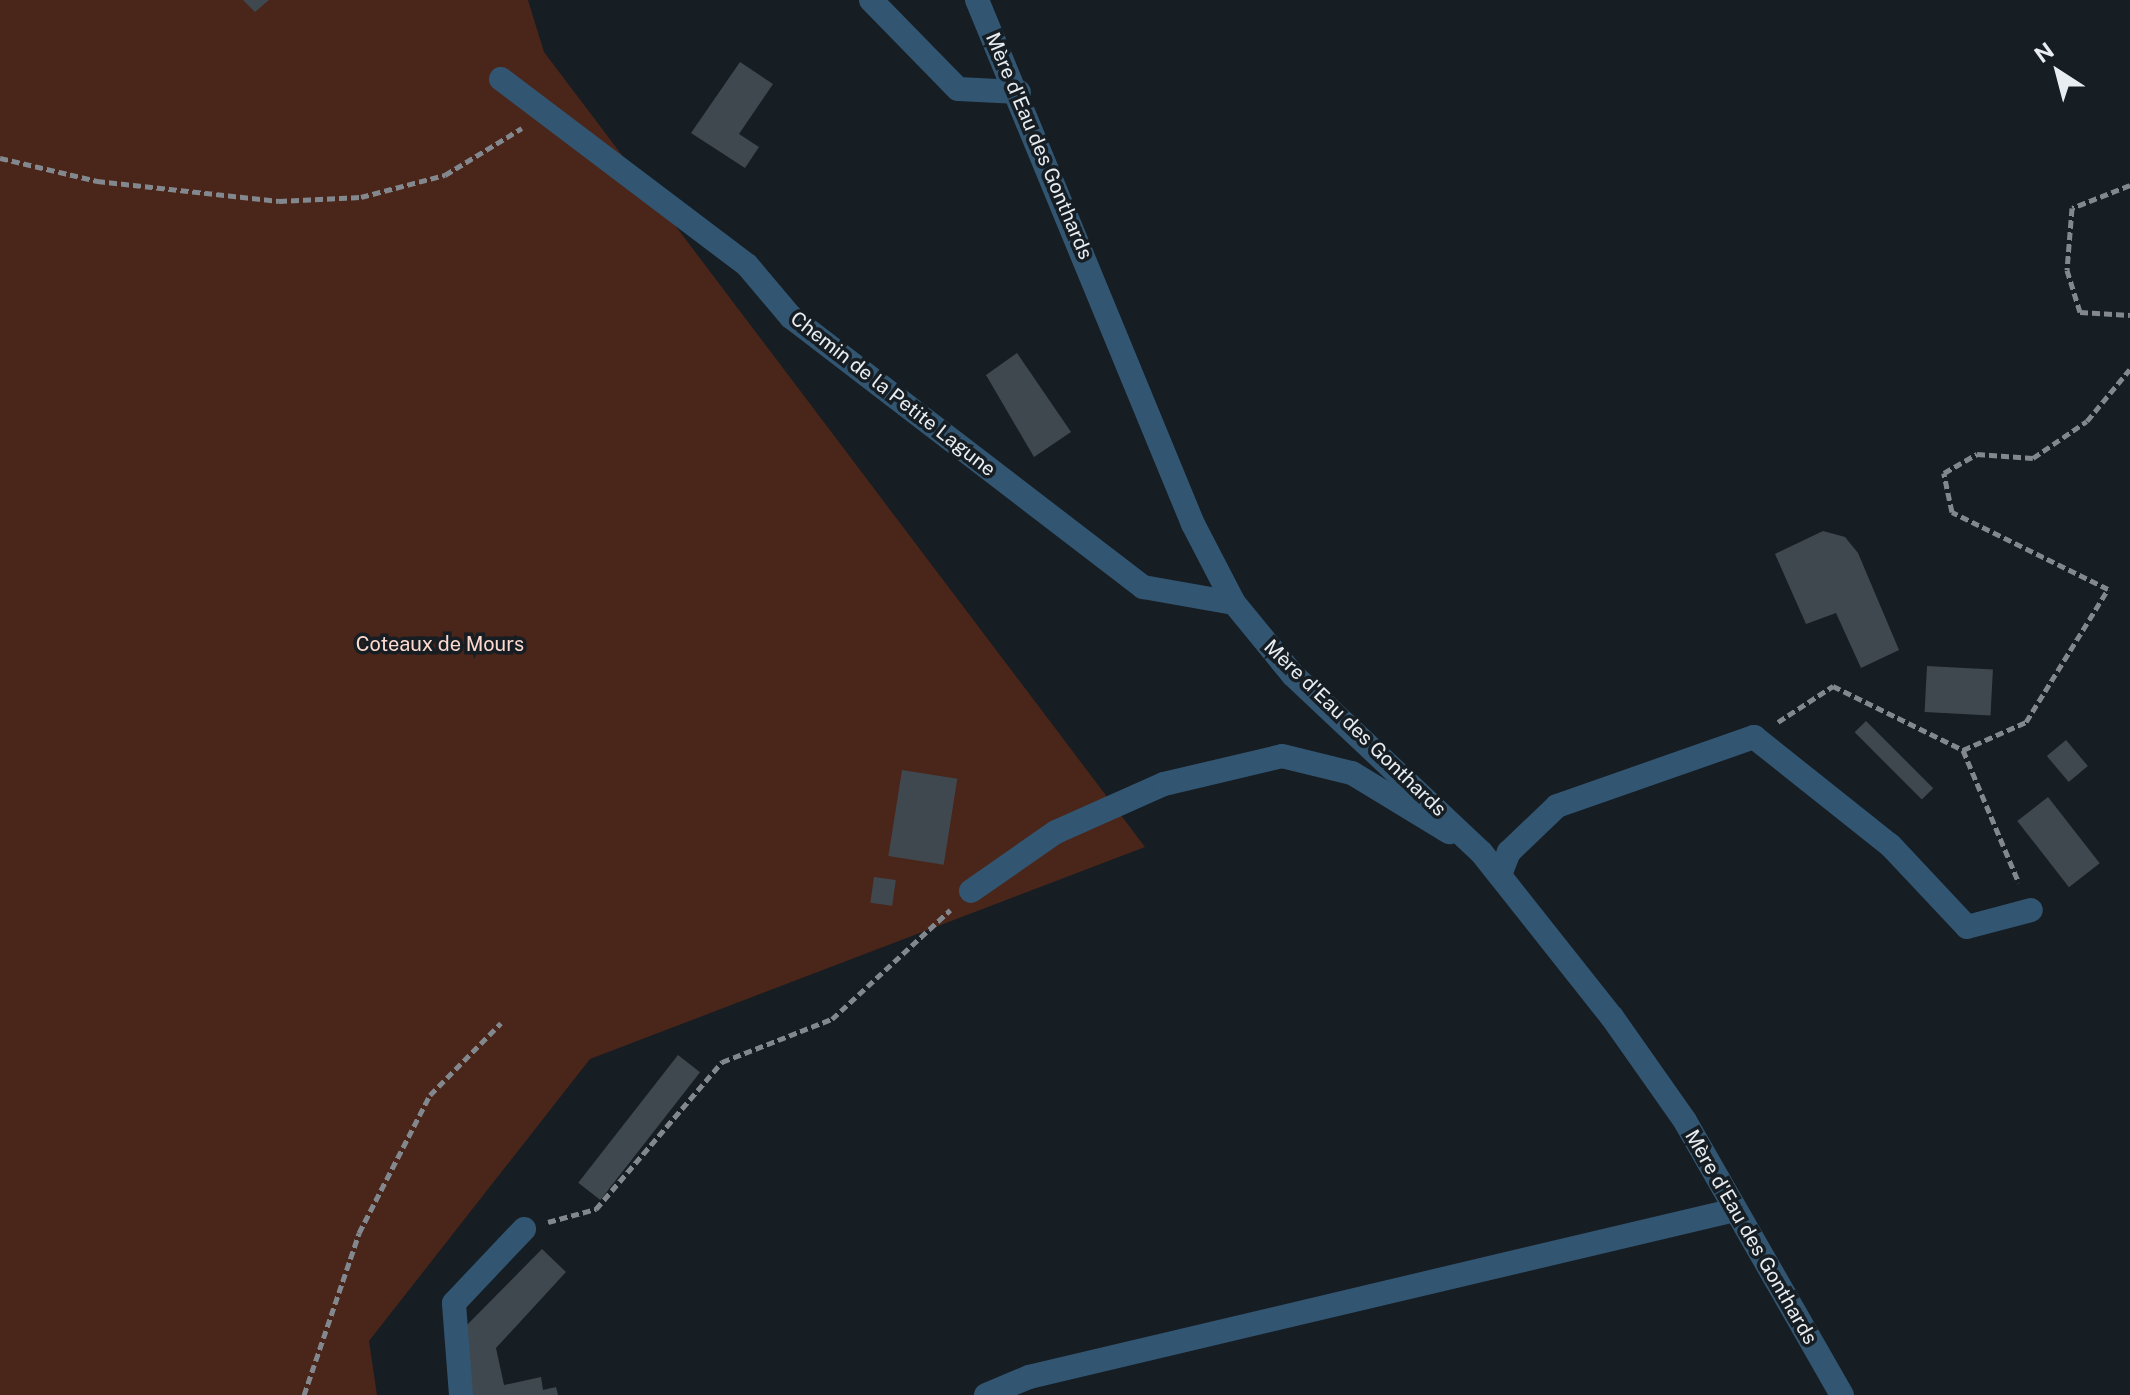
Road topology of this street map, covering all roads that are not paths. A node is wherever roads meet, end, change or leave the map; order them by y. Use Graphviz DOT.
graph roads {
  1 [pos="871,0"];
  2 [pos="977,0"];
  3 [pos="501,79"];
  4 [pos="1019,92"];
  5 [pos="1234,603"];
  6 [pos="1481,852"];
  7 [pos="1500,875"];
  8 [pos="971,891"];
  9 [pos="2031,910"];
  10 [pos="1735,1210"];
  11 [pos="524,1229"];
  12 [pos="461,1395"];
  13 [pos="986,1395"];
  14 [pos="1842,1395"];
  1 -- 4 [label="street"];
  2 -- 4 [label="street, Mère d'Eau des Gonthards"];
  3 -- 5 [label="street, Chemin de la Petite Lagune"];
  4 -- 5 [label="street, Mère d'Eau des Gonthards"];
  5 -- 6 [label="street, Mère d'Eau des Gonthards"];
  6 -- 7 [label="street, Mère d'Eau des Gonthards"];
  6 -- 8 [label="street"];
  7 -- 9 [label="street"];
  7 -- 10 [label="street, Mère d'Eau des Gonthards"];
  10 -- 13 [label="street"];
  10 -- 14 [label="street, Mère d'Eau des Gonthards"];
  11 -- 12 [label="street"];
}
